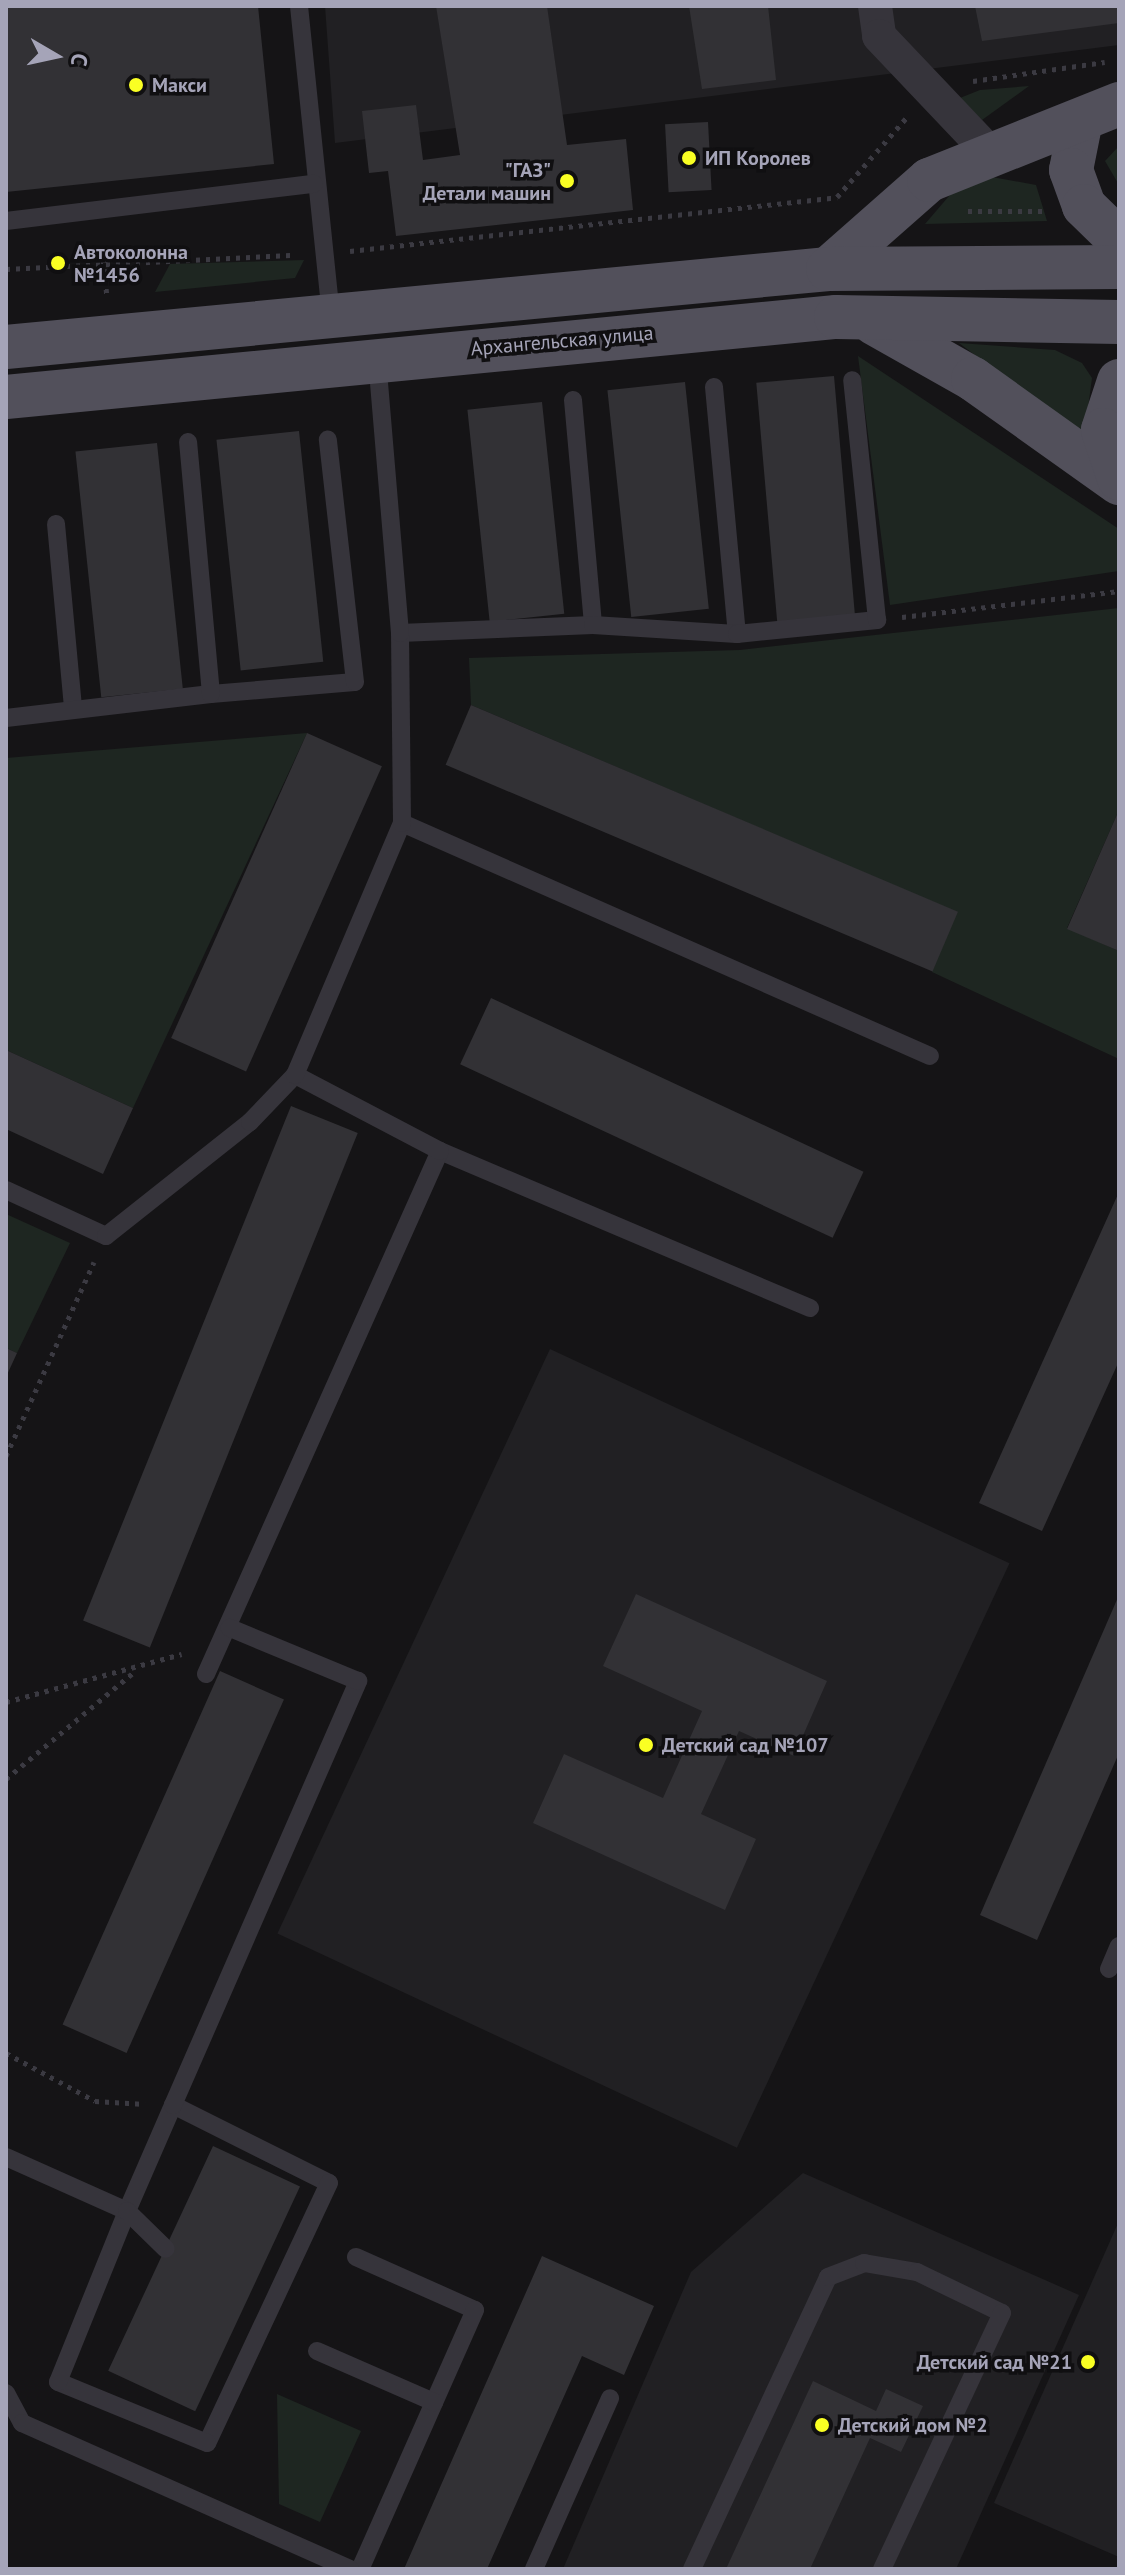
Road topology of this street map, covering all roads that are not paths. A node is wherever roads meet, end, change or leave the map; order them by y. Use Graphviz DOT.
graph roads {
  1 [pos="299,6"];
  2 [pos="875,6"];
  3 [pos="1100,112"];
  4 [pos="992,155"];
  5 [pos="314,184"];
  6 [pos="6,221"];
  7 [pos="1119,240"];
  8 [pos="1119,267"];
  9 [pos="828,269"];
  10 [pos="331,316"];
  11 [pos="836,317"];
  12 [pos="1119,322"];
  13 [pos="6,347"];
  14 [pos="377,357"];
  15 [pos="852,380"];
  16 [pos="1119,381"];
  17 [pos="714,387"];
  18 [pos="6,397"];
  19 [pos="573,400"];
  20 [pos="328,440"];
  21 [pos="188,442"];
  22 [pos="1119,480"];
  23 [pos="56,524"];
  24 [pos="593,625"];
  25 [pos="400,633"];
  26 [pos="737,634"];
  27 [pos="211,694"];
  28 [pos="6,697"];
  29 [pos="73,709"];
  30 [pos="7,718"];
  31 [pos="402,823"];
  32 [pos="930,1056"];
  33 [pos="295,1075"];
  34 [pos="440,1151"];
  35 [pos="6,1190"];
  36 [pos="810,1308"];
  37 [pos="230,1628"];
  38 [pos="206,1674"];
  39 [pos="1119,1946"];
  40 [pos="1109,1969"];
  41 [pos="173,2105"];
  42 [pos="6,2157"];
  43 [pos="127,2211"];
  44 [pos="166,2249"];
  45 [pos="356,2257"];
  46 [pos="317,2351"];
  47 [pos="6,2393"];
  48 [pos="610,2398"];
  49 [pos="434,2402"];
  50 [pos="350,2569"];
  51 [pos="360,2569"];
  52 [pos="534,2569"];
  53 [pos="692,2569"];
  54 [pos="882,2569"];
  1 -- 5 [label="lane"];
  2 -- 4 [label="street"];
  3 -- 4 [label="main road"];
  3 -- 7 [label="main road"];
  4 -- 9 [label="main road"];
  5 -- 6 [label="lane"];
  5 -- 10 [label="lane"];
  8 -- 9 [label="main road"];
  9 -- 10 [label="main road"];
  10 -- 13 [label="main road"];
  11 -- 12 [label="main road, Архангельская улица"];
  11 -- 14 [label="main road, Архангельская улица"];
  11 -- 22 [label="main road"];
  14 -- 18 [label="main road, Архангельская улица"];
  14 -- 25 [label="lane"];
  15 -- 26 [label="lane"];
  16 -- 22 [label="main road"];
  17 -- 26 [label="lane"];
  19 -- 24 [label="lane"];
  20 -- 27 [label="lane"];
  21 -- 27 [label="lane"];
  23 -- 29 [label="lane"];
  24 -- 25 [label="lane"];
  24 -- 26 [label="lane"];
  25 -- 31 [label="lane"];
  27 -- 29 [label="lane"];
  28 -- 30 [label="lane"];
  29 -- 30 [label="lane"];
  31 -- 32 [label="lane"];
  31 -- 33 [label="lane"];
  33 -- 34 [label="lane"];
  33 -- 35 [label="lane"];
  34 -- 36 [label="lane"];
  34 -- 37 [label="lane"];
  37 -- 38 [label="lane"];
  37 -- 41 [label="lane"];
  39 -- 40 [label="lane"];
  41 -- 43 [label="lane"];
  41 -- 43 [label="lane"];
  42 -- 43 [label="lane"];
  43 -- 44 [label="lane"];
  45 -- 49 [label="lane"];
  46 -- 49 [label="lane"];
  47 -- 50 [label="lane"];
  48 -- 52 [label="lane"];
  49 -- 51 [label="lane"];
  53 -- 54 [label="lane"];
}
